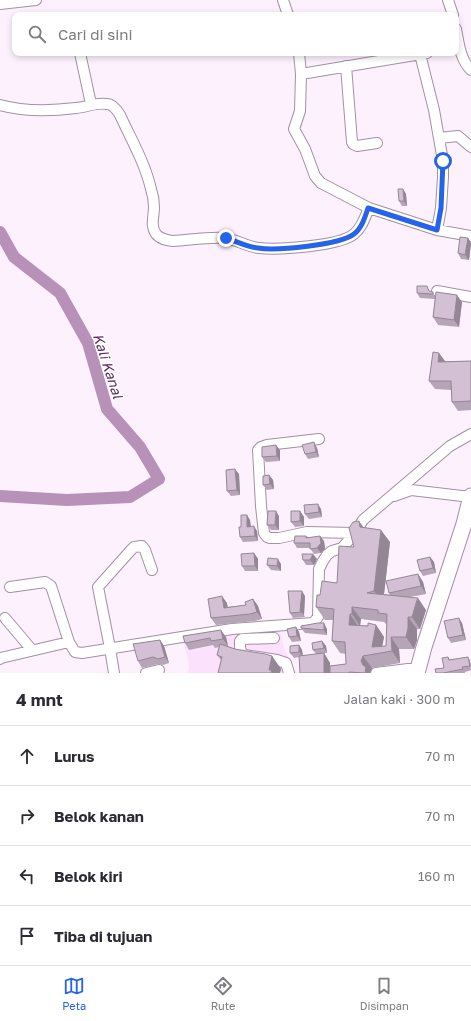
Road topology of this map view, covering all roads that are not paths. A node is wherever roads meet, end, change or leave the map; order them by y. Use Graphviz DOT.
graph roads {
  1 [pos="36,0"];
  2 [pos="283,0"];
  3 [pos="448,0"];
  4 [pos="0,4"];
  5 [pos="287,12"];
  6 [pos="452,12"];
  7 [pos="459,50"];
  8 [pos="81,56"];
  9 [pos="299,56"];
  10 [pos="410,56"];
  11 [pos="423,56"];
  12 [pos="346,66"];
  13 [pos="471,70"];
  14 [pos="301,74"];
  15 [pos="91,104"];
  16 [pos="0,105"];
  17 [pos="439,138"];
  18 [pos="377,143"];
  19 [pos="471,147"];
  20 [pos="368,208"];
  21 [pos="437,230"];
  22 [pos="471,236"];
  23 [pos="437,291"];
  24 [pos="471,297"];
  25 [pos="471,434"];
  26 [pos="319,439"];
  27 [pos="471,496"];
  28 [pos="386,499"];
  29 [pos="468,524"];
  30 [pos="355,533"];
  31 [pos="152,570"];
  32 [pos="10,587"];
  33 [pos="5,618"];
  34 [pos="274,638"];
  35 [pos="69,642"];
  36 [pos="110,648"];
  37 [pos="32,650"];
  38 [pos="0,659"];
  39 [pos="159,670"];
  40 [pos="418,671"];
  41 [pos="114,673"];
  42 [pos="146,673"];
  43 [pos="289,673"];
  44 [pos="376,673"];
  45 [pos="388,673"];
  1 -- 4 [label="street"];
  2 -- 5 [label="street"];
  3 -- 6 [label="street"];
  7 -- 13 [label="street"];
  8 -- 15 [label="street"];
  9 -- 14 [label="street"];
  10 -- 12 [label="street"];
  11 -- 17 [label="street"];
  12 -- 14 [label="street"];
  12 -- 18 [label="street"];
  14 -- 20 [label="street"];
  15 -- 16 [label="street"];
  15 -- 20 [label="street"];
  17 -- 19 [label="street"];
  17 -- 21 [label="street"];
  20 -- 21 [label="street"];
  21 -- 22 [label="street"];
  23 -- 24 [label="street"];
  25 -- 28 [label="street"];
  26 -- 30 [label="street"];
  27 -- 28 [label="street"];
  27 -- 29 [label="highway"];
  28 -- 30 [label="street"];
  29 -- 40 [label="highway"];
  30 -- 36 [label="street"];
  31 -- 36 [label="street"];
  32 -- 35 [label="street"];
  33 -- 37 [label="street"];
  34 -- 43 [label="street"];
  35 -- 36 [label="street"];
  35 -- 37 [label="street"];
  36 -- 41 [label="street"];
  37 -- 38 [label="street"];
  39 -- 42 [label="street"];
  40 -- 45 [label="street"];
  44 -- 45 [label="street"];
}
